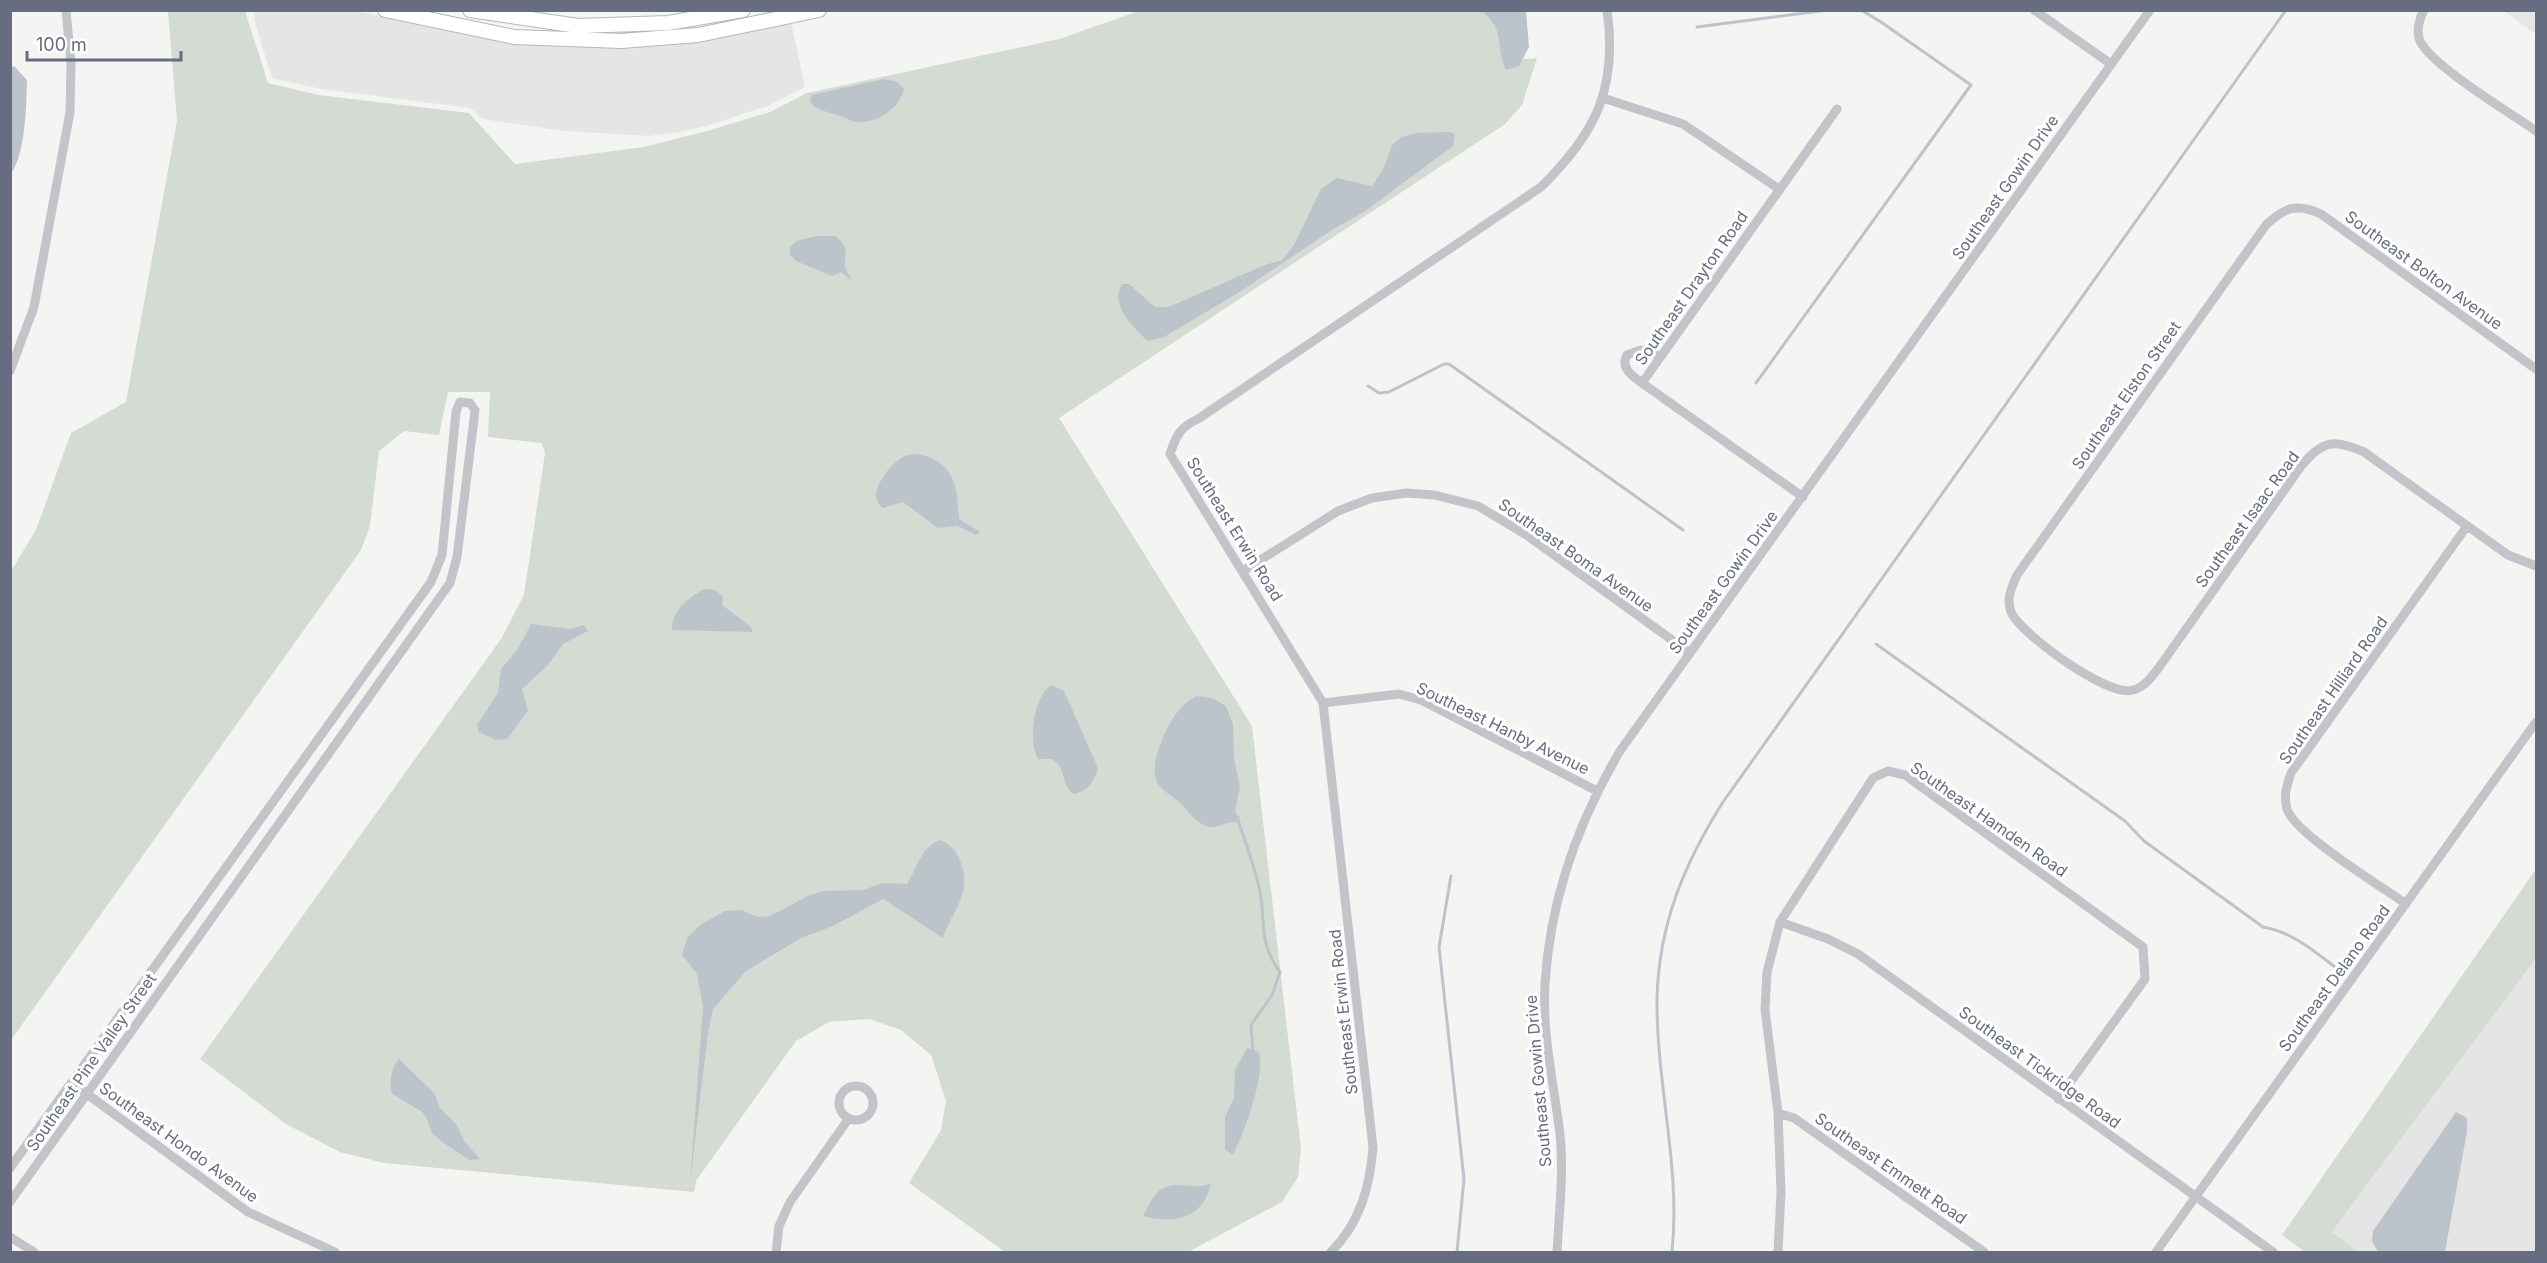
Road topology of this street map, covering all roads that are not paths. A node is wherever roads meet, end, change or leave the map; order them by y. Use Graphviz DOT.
graph roads {
  1 [pos="66,10"];
  2 [pos="385,10"];
  3 [pos="470,10"];
  4 [pos="743,10"];
  5 [pos="819,10"];
  6 [pos="1607,10"];
  7 [pos="2034,10"];
  8 [pos="2150,10"];
  9 [pos="2424,10"];
  10 [pos="783,14"];
  11 [pos="438,15"];
  12 [pos="621,26"];
  13 [pos="621,41"];
  14 [pos="2111,64"];
  15 [pos="1603,98"];
  16 [pos="1837,109"];
  17 [pos="2536,131"];
  18 [pos="1779,189"];
  19 [pos="2290,209"];
  20 [pos="1660,356"];
  21 [pos="2536,369"];
  22 [pos="10,371"];
  23 [pos="1642,383"];
  24 [pos="1803,497"];
  25 [pos="2467,526"];
  26 [pos="2536,566"];
  27 [pos="1243,571"];
  28 [pos="2012,613"];
  29 [pos="399,627"];
  30 [pos="414,633"];
  31 [pos="1690,653"];
  32 [pos="1323,703"];
  33 [pos="2536,722"];
  34 [pos="289,781"];
  35 [pos="303,790"];
  36 [pos="1597,791"];
  37 [pos="2406,904"];
  38 [pos="1780,922"];
  39 [pos="182,930"];
  40 [pos="196,940"];
  41 [pos="72,1083"];
  42 [pos="87,1094"];
  43 [pos="2058,1099"];
  44 [pos="1778,1113"];
  45 [pos="849,1118"];
  46 [pos="10,1168"];
  47 [pos="2196,1197"];
  48 [pos="10,1202"];
  49 [pos="10,1237"];
  50 [pos="34,1252"];
  51 [pos="335,1252"];
  52 [pos="776,1252"];
  53 [pos="1331,1252"];
  54 [pos="1557,1252"];
  55 [pos="1778,1252"];
  56 [pos="1984,1252"];
  57 [pos="2156,1252"];
  58 [pos="2273,1252"];
  1 -- 22 [label="street"];
  2 -- 11 [label="street"];
  3 -- 12 [label="street"];
  4 -- 12 [label="street"];
  5 -- 10 [label="street"];
  6 -- 15 [label="street, Southeast Erwin Road"];
  7 -- 14 [label="street"];
  8 -- 14 [label="street, Southeast Gowin Drive"];
  9 -- 17 [label="street"];
  10 -- 13 [label="street"];
  11 -- 13 [label="street"];
  12 -- 13 [label="street"];
  14 -- 24 [label="street, Southeast Gowin Drive"];
  15 -- 18 [label="street"];
  15 -- 27 [label="street, Southeast Erwin Road"];
  16 -- 18 [label="street, Southeast Drayton Road"];
  18 -- 20 [label="street, Southeast Drayton Road"];
  19 -- 21 [label="street, Southeast Bolton Avenue"];
  19 -- 28 [label="street, Southeast Elston Street"];
  20 -- 23 [label="street, Southeast Drayton Road"];
  20 -- 23 [label="street"];
  23 -- 24 [label="street, Southeast Drayton Road"];
  24 -- 31 [label="street, Southeast Gowin Drive"];
  25 -- 26 [label="street, Southeast Isaac Road"];
  25 -- 28 [label="street, Southeast Isaac Road"];
  25 -- 37 [label="street, Southeast Hilliard Road"];
  27 -- 31 [label="street, Southeast Boma Avenue"];
  27 -- 32 [label="street, Southeast Erwin Road"];
  29 -- 30 [label="street"];
  29 -- 30 [label="street, Southeast Pine Valley Street"];
  29 -- 34 [label="street, Southeast Pine Valley Street"];
  30 -- 35 [label="street, Southeast Pine Valley Street"];
  31 -- 36 [label="street, Southeast Gowin Drive"];
  32 -- 36 [label="street, Southeast Hanby Avenue"];
  32 -- 53 [label="street, Southeast Erwin Road"];
  33 -- 37 [label="street, Southeast Delano Road"];
  34 -- 35 [label="street"];
  34 -- 39 [label="street, Southeast Pine Valley Street"];
  35 -- 40 [label="street, Southeast Pine Valley Street"];
  36 -- 54 [label="street, Southeast Gowin Drive"];
  37 -- 47 [label="street, Southeast Delano Road"];
  38 -- 43 [label="street, Southeast Tickridge Road"];
  38 -- 43 [label="street, Southeast Hamden Road"];
  38 -- 44 [label="street, Southeast Hamden Road"];
  39 -- 40 [label="street"];
  39 -- 41 [label="street, Southeast Pine Valley Street"];
  40 -- 42 [label="street, Southeast Pine Valley Street"];
  41 -- 42 [label="street, Southeast Hondo Avenue"];
  41 -- 46 [label="street, Southeast Pine Valley Street"];
  42 -- 48 [label="street, Southeast Pine Valley Street"];
  42 -- 51 [label="street, Southeast Hondo Avenue"];
  43 -- 47 [label="street, Southeast Tickridge Road"];
  44 -- 55 [label="street, Southeast Hamden Road"];
  44 -- 56 [label="street, Southeast Emmett Road"];
  45 -- 52 [label="street"];
  47 -- 57 [label="street, Southeast Delano Road"];
  47 -- 58 [label="street, Southeast Tickridge Road"];
  49 -- 50 [label="street"];
}
